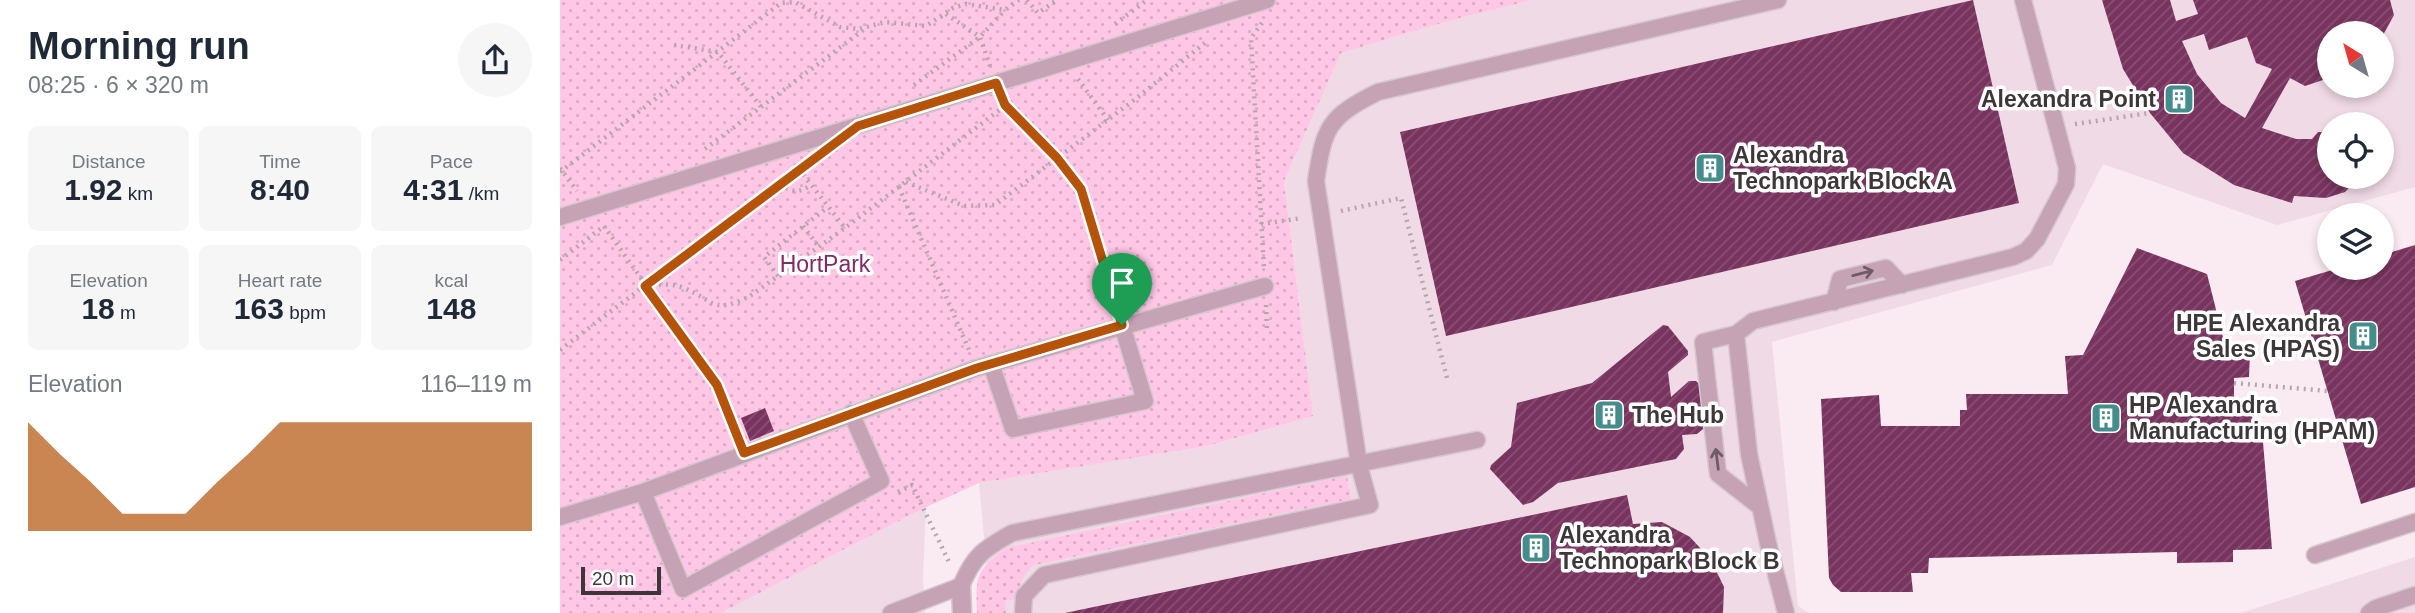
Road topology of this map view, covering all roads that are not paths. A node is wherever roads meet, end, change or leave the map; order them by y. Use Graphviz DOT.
graph roads {
  1 [pos="1267,0"];
  2 [pos="1778,0"];
  3 [pos="2023,0"];
  4 [pos="560,217"];
  5 [pos="1265,286"];
  6 [pos="1122,325"];
  7 [pos="1736,334"];
  8 [pos="984,366"];
  9 [pos="851,413"];
  10 [pos="1477,440"];
  11 [pos="1359,465"];
  12 [pos="643,492"];
  13 [pos="1760,507"];
  14 [pos="560,517"];
  15 [pos="2415,522"];
  16 [pos="2315,555"];
  17 [pos="961,586"];
  18 [pos="2415,595"];
  19 [pos="891,613"];
  20 [pos="962,613"];
  21 [pos="1023,613"];
  22 [pos="1786,613"];
  23 [pos="2369,613"];
  1 -- 4 [label="lane"];
  2 -- 11 [label="lane"];
  3 -- 7 [label="lane"];
  5 -- 6 [label="lane"];
  6 -- 8 [label="lane"];
  6 -- 8 [label="lane"];
  7 -- 13 [label="lane"];
  13 -- 7 [label="lane, one-way"];
  8 -- 9 [label="lane"];
  9 -- 12 [label="lane"];
  9 -- 12 [label="lane"];
  10 -- 11 [label="lane"];
  11 -- 17 [label="lane"];
  11 -- 21 [label="lane"];
  12 -- 14 [label="lane"];
  13 -- 22 [label="lane"];
  15 -- 16 [label="lane"];
  17 -- 19 [label="lane"];
  17 -- 20 [label="street"];
  18 -- 23 [label="lane"];
}
